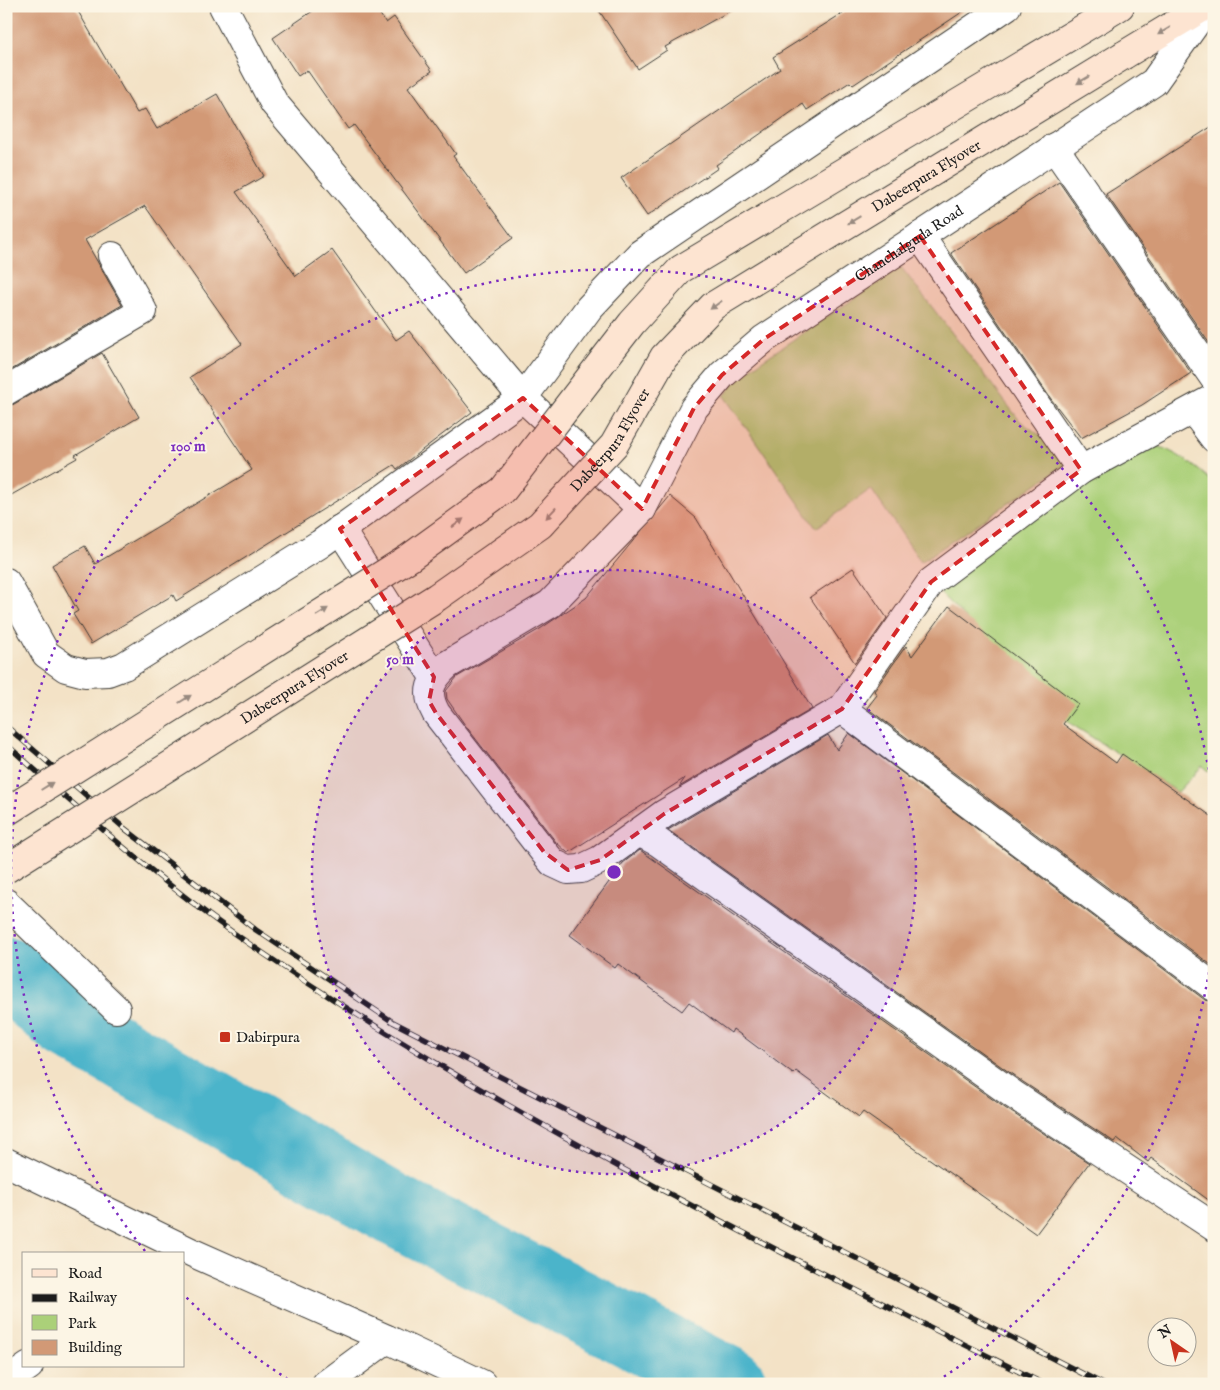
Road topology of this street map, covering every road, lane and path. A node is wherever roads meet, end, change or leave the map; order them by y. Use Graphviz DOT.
graph roads {
  1 [pos="223,6"];
  2 [pos="1007,6"];
  3 [pos="1206,6"];
  4 [pos="1110,12"];
  5 [pos="1054,147"];
  6 [pos="920,236"];
  7 [pos="112,256"];
  8 [pos="1214,378"];
  9 [pos="6,390"];
  10 [pos="523,398"];
  11 [pos="1203,404"];
  12 [pos="1214,438"];
  13 [pos="1081,470"];
  14 [pos="642,509"];
  15 [pos="340,529"];
  16 [pos="6,582"];
  17 [pos="434,677"];
  18 [pos="842,709"];
  19 [pos="6,812"];
  20 [pos="639,832"];
  21 [pos="6,870"];
  22 [pos="6,903"];
  23 [pos="1213,986"];
  24 [pos="116,1008"];
  25 [pos="6,1162"];
  26 [pos="1214,1227"];
  27 [pos="180,1252"];
  28 [pos="188,1256"];
  29 [pos="387,1339"];
  30 [pos="26,1368"];
  31 [pos="6,1382"];
  32 [pos="326,1384"];
  33 [pos="482,1384"];
  1 -- 10 [label="street"];
  2 -- 10 [label="street"];
  3 -- 5 [label="street, Chanchalguda Road"];
  3 -- 21 [label="main road, Dabeerpura Flyover, one-way, bridge"];
  19 -- 4 [label="main road, one-way, bridge"];
  5 -- 6 [label="street, Chanchalguda Road"];
  5 -- 8 [label="street"];
  6 -- 13 [label="street"];
  6 -- 14 [label="street, Chanchalguda Road"];
  7 -- 9 [label="street"];
  10 -- 14 [label="street"];
  10 -- 15 [label="street"];
  11 -- 12 [label="street"];
  11 -- 13 [label="street"];
  13 -- 18 [label="street"];
  14 -- 17 [label="street, Chanchalguda Road"];
  15 -- 16 [label="street"];
  15 -- 17 [label="street"];
  17 -- 20 [label="street"];
  18 -- 20 [label="street"];
  18 -- 23 [label="street"];
  20 -- 26 [label="street"];
  22 -- 24 [label="street"];
  25 -- 27 [label="street"];
  28 -- 29 [label="street"];
  29 -- 32 [label="street"];
  29 -- 33 [label="street"];
  30 -- 31 [label="street"];
}
